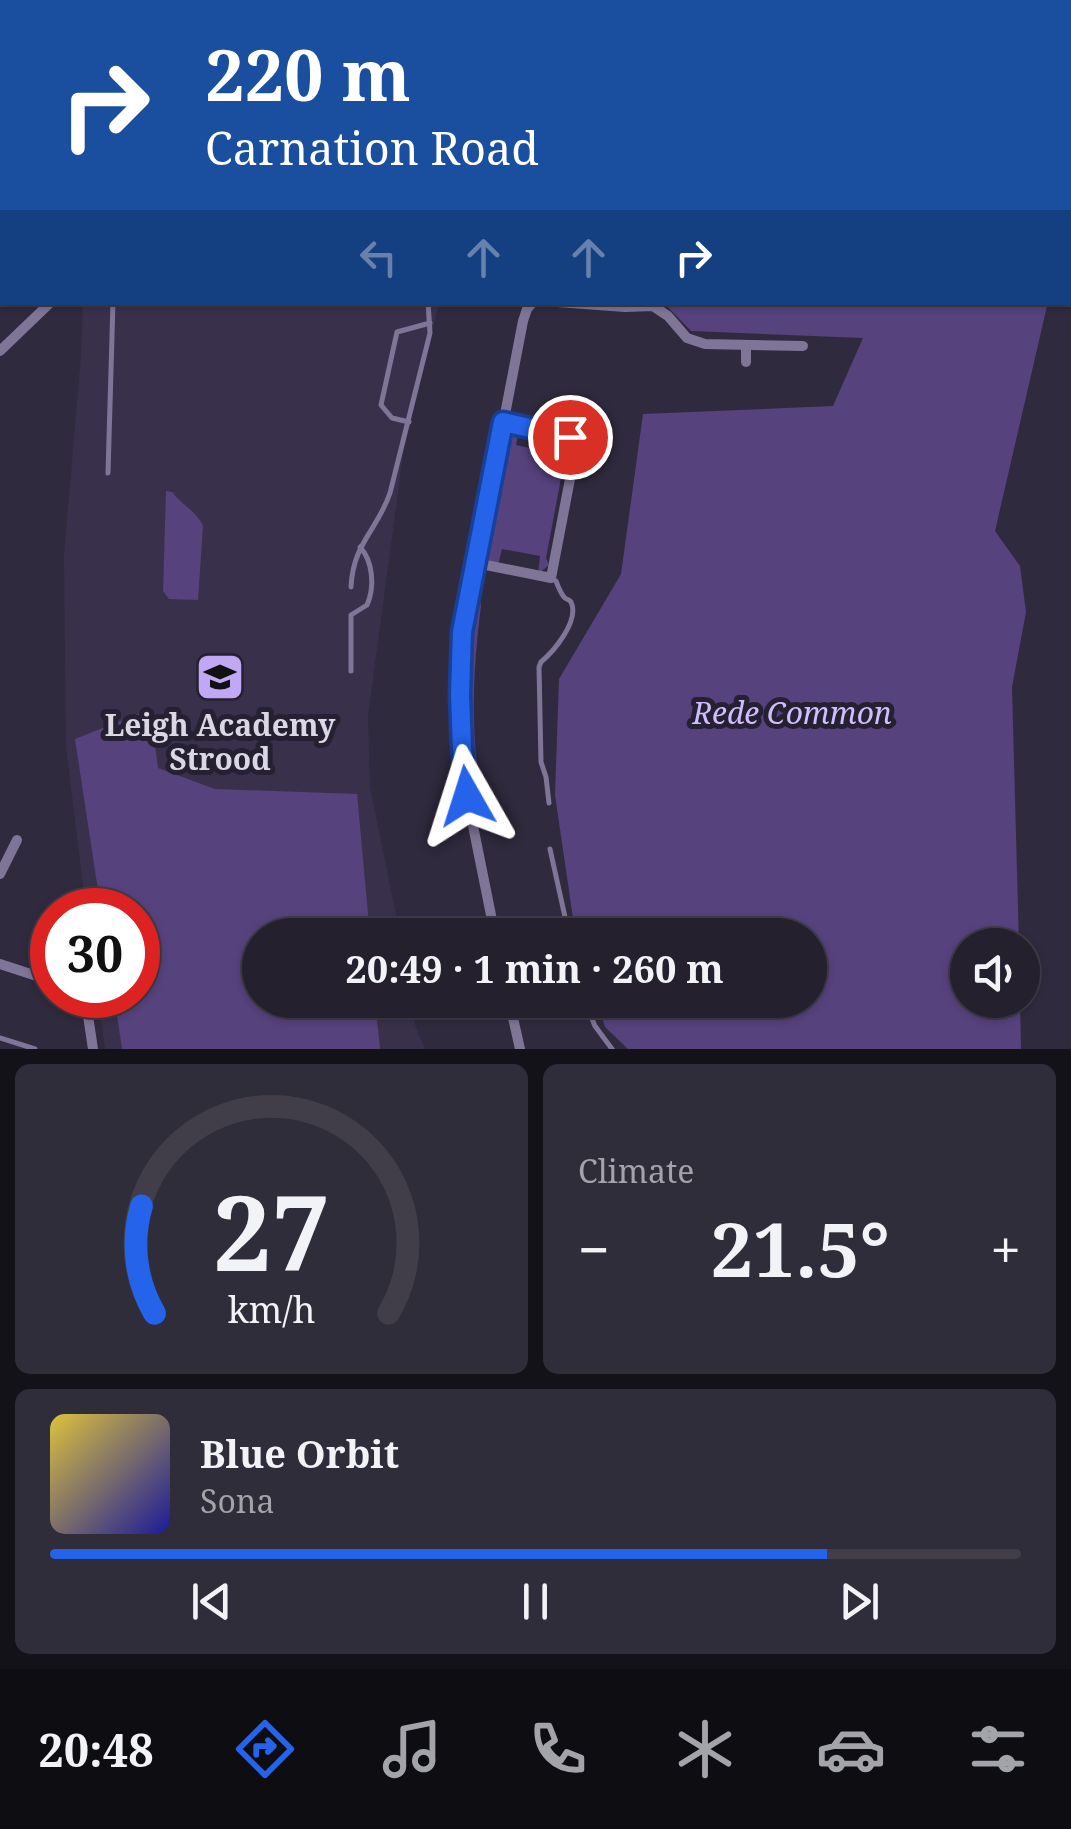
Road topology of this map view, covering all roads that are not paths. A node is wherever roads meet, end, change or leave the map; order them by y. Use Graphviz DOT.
graph roads {
  1 [pos="47,305"];
  2 [pos="113,305"];
  3 [pos="428,305"];
  4 [pos="530,305"];
  5 [pos="614,305"];
  6 [pos="640,305"];
  7 [pos="650,305"];
  8 [pos="430,322"];
  9 [pos="746,345"];
  10 [pos="802,346"];
  11 [pos="0,351"];
  12 [pos="746,362"];
  13 [pos="409,422"];
  14 [pos="503,422"];
  15 [pos="108,473"];
  16 [pos="360,547"];
  17 [pos="476,563"];
  18 [pos="553,580"];
  19 [pos="351,586"];
  20 [pos="351,670"];
  21 [pos="548,803"];
  22 [pos="16,840"];
  23 [pos="550,849"];
  24 [pos="0,874"];
  25 [pos="492,918"];
  26 [pos="565,918"];
  27 [pos="0,964"];
  28 [pos="30,974"];
  29 [pos="88,1018"];
  30 [pos="512,1018"];
  31 [pos="592,1018"];
  32 [pos="0,1038"];
  33 [pos="35,1049"];
  34 [pos="93,1049"];
  35 [pos="520,1049"];
  36 [pos="612,1049"];
  1 -- 11 [label="street"];
  2 -- 15 [label="lane"];
  3 -- 8 [label="lane"];
  4 -- 14 [label="street"];
  5 -- 6 [label="street"];
  7 -- 9 [label="street"];
  8 -- 13 [label="lane"];
  8 -- 13 [label="lane"];
  9 -- 10 [label="street"];
  9 -- 12 [label="street"];
  13 -- 16 [label="lane"];
  14 -- 17 [label="street"];
  14 -- 18 [label="street"];
  16 -- 19 [label="lane"];
  16 -- 20 [label="lane"];
  17 -- 18 [label="street"];
  17 -- 25 [label="street"];
  18 -- 21 [label="lane"];
  22 -- 24 [label="street"];
  23 -- 26 [label="lane"];
  27 -- 28 [label="street"];
  29 -- 34 [label="street"];
  30 -- 35 [label="street"];
  31 -- 36 [label="lane"];
  32 -- 33 [label="lane"];
}
